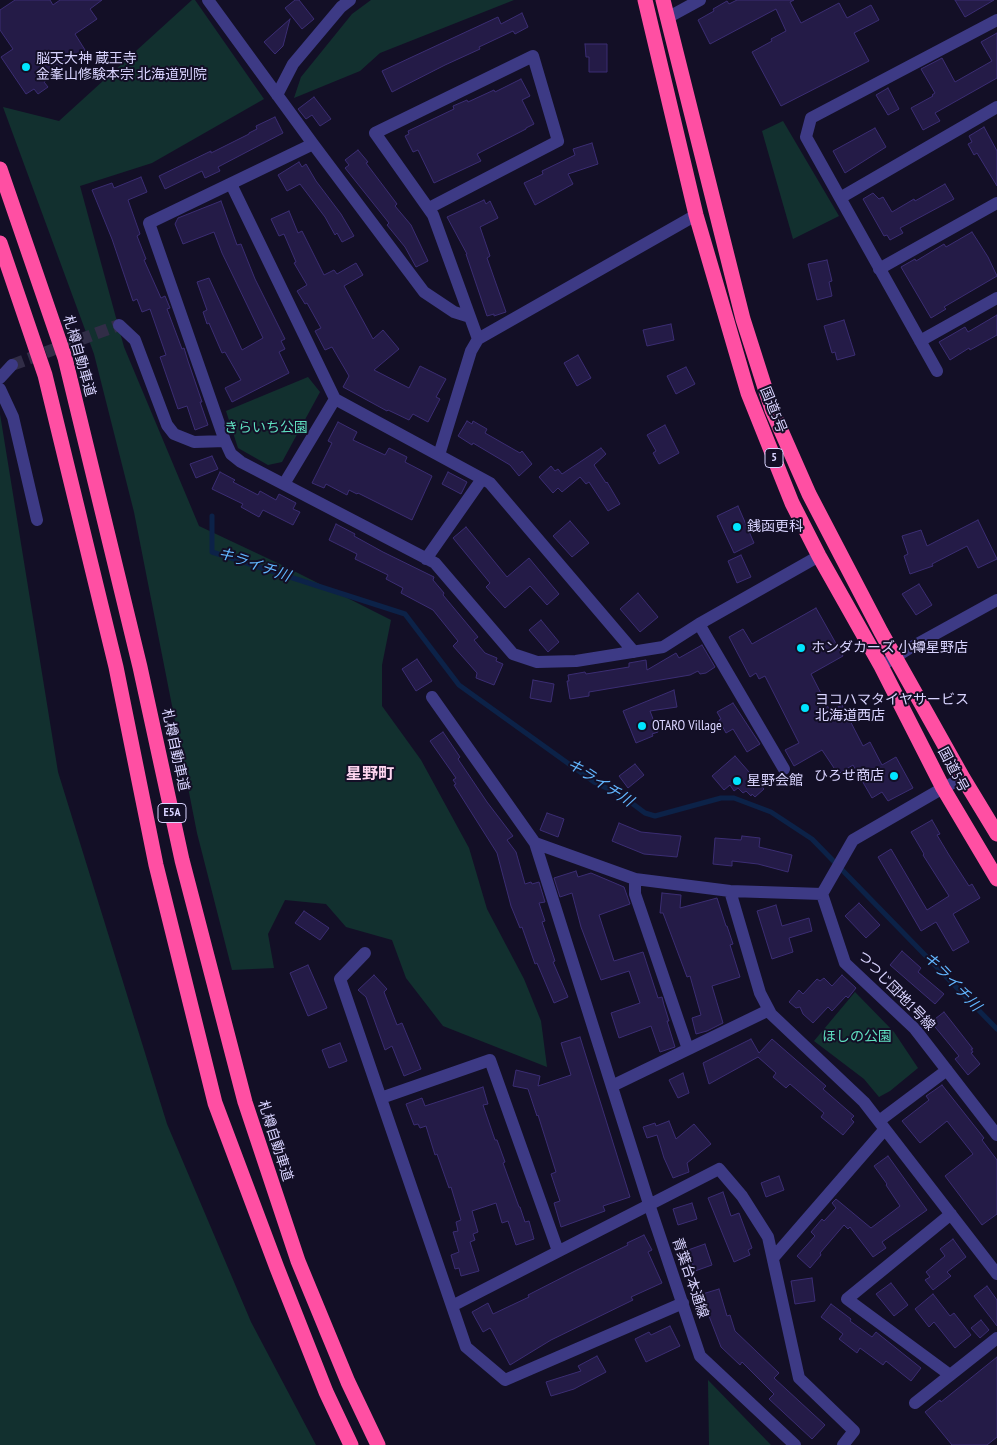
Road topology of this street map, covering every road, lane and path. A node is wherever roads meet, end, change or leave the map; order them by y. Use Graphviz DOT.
graph roads {
  1 [pos="208,0"];
  2 [pos="350,0"];
  3 [pos="644,0"];
  4 [pos="663,0"];
  5 [pos="700,0"];
  6 [pos="667,18"];
  7 [pos="997,20"];
  8 [pos="277,95"];
  9 [pos="997,107"];
  10 [pos="313,144"];
  11 [pos="0,168"];
  12 [pos="231,184"];
  13 [pos="840,198"];
  14 [pos="997,203"];
  15 [pos="429,208"];
  16 [pos="696,215"];
  17 [pos="0,243"];
  18 [pos="879,269"];
  19 [pos="997,298"];
  20 [pos="470,317"];
  21 [pos="118,325"];
  22 [pos="478,339"];
  23 [pos="920,341"];
  24 [pos="12,365"];
  25 [pos="937,371"];
  26 [pos="0,378"];
  27 [pos="0,388"];
  28 [pos="335,399"];
  29 [pos="225,441"];
  30 [pos="439,455"];
  31 [pos="482,478"];
  32 [pos="284,484"];
  33 [pos="37,520"];
  34 [pos="819,556"];
  35 [pos="426,558"];
  36 [pos="997,600"];
  37 [pos="699,624"];
  38 [pos="634,652"];
  39 [pos="896,657"];
  40 [pos="881,666"];
  41 [pos="432,698"];
  42 [pos="784,769"];
  43 [pos="963,778"];
  44 [pos="943,788"];
  45 [pos="997,834"];
  46 [pos="535,843"];
  47 [pos="635,879"];
  48 [pos="997,879"];
  49 [pos="730,891"];
  50 [pos="822,894"];
  51 [pos="365,953"];
  52 [pos="769,1010"];
  53 [pos="688,1049"];
  54 [pos="947,1070"];
  55 [pos="612,1086"];
  56 [pos="381,1098"];
  57 [pos="882,1125"];
  58 [pos="997,1135"];
  59 [pos="649,1204"];
  60 [pos="951,1214"];
  61 [pos="558,1251"];
  62 [pos="773,1258"];
  63 [pos="997,1274"];
  64 [pos="683,1303"];
  65 [pos="452,1306"];
  66 [pos="997,1338"];
  67 [pos="950,1375"];
  68 [pos="914,1403"];
  69 [pos="351,1445"];
  70 [pos="378,1445"];
  71 [pos="795,1445"];
  72 [pos="843,1445"];
  1 -- 8 [label="street"];
  2 -- 8 [label="street"];
  3 -- 16 [label="highway, 国道5号 / 5"];
  4 -- 6 [label="highway, 国道5号 / 5"];
  5 -- 6 [label="street"];
  6 -- 39 [label="highway, 国道5号 / 5"];
  7 -- 13 [label="street"];
  8 -- 10 [label="street"];
  9 -- 13 [label="street"];
  10 -- 12 [label="street"];
  10 -- 20 [label="street"];
  11 -- 70 [label="highway, 札樽自動車道 / E5A"];
  12 -- 28 [label="street"];
  12 -- 29 [label="street"];
  13 -- 18 [label="street"];
  14 -- 18 [label="street"];
  15 -- 15 [label="street"];
  15 -- 20 [label="street"];
  16 -- 22 [label="street"];
  16 -- 34 [label="highway, 国道5号 / 5"];
  17 -- 69 [label="highway, E5A"];
  18 -- 23 [label="street"];
  19 -- 23 [label="street"];
  20 -- 22 [label="street"];
  21 -- 29 [label="street"];
  22 -- 30 [label="street"];
  23 -- 25 [label="street"];
  24 -- 26 [label="street"];
  27 -- 33 [label="street"];
  28 -- 30 [label="street"];
  28 -- 32 [label="street"];
  29 -- 32 [label="street"];
  30 -- 31 [label="street"];
  31 -- 35 [label="street"];
  31 -- 38 [label="street"];
  32 -- 35 [label="street"];
  34 -- 37 [label="street"];
  34 -- 40 [label="highway, 国道5号 / 5"];
  35 -- 38 [label="street"];
  36 -- 39 [label="street"];
  37 -- 38 [label="street"];
  37 -- 42 [label="street"];
  39 -- 40 [label="street"];
  39 -- 43 [label="highway, 国道5号 / 5"];
  40 -- 44 [label="highway, 国道5号 / 5"];
  41 -- 46 [label="street, 青葉台本通線"];
  43 -- 44 [label="street"];
  43 -- 45 [label="highway, 国道5号 / 5"];
  44 -- 48 [label="highway, 国道5号 / 5"];
  44 -- 50 [label="street"];
  46 -- 47 [label="street"];
  46 -- 55 [label="street, 青葉台本通線"];
  47 -- 49 [label="street"];
  47 -- 53 [label="street"];
  49 -- 50 [label="street"];
  49 -- 52 [label="street"];
  50 -- 54 [label="street, つつじ団地1号線"];
  51 -- 56 [label="street"];
  52 -- 53 [label="street"];
  52 -- 57 [label="street"];
  53 -- 55 [label="street"];
  54 -- 57 [label="street"];
  54 -- 58 [label="street, つつじ団地1号線"];
  55 -- 59 [label="street, 青葉台本通線"];
  56 -- 61 [label="street"];
  56 -- 65 [label="street"];
  57 -- 60 [label="street"];
  57 -- 62 [label="street"];
  59 -- 61 [label="street"];
  59 -- 62 [label="street"];
  59 -- 64 [label="street, 青葉台本通線"];
  60 -- 63 [label="street"];
  60 -- 67 [label="street"];
  61 -- 65 [label="street"];
  62 -- 72 [label="street"];
  64 -- 65 [label="street"];
  64 -- 71 [label="street, 青葉台本通線"];
  66 -- 67 [label="street"];
  67 -- 68 [label="street"];
}
